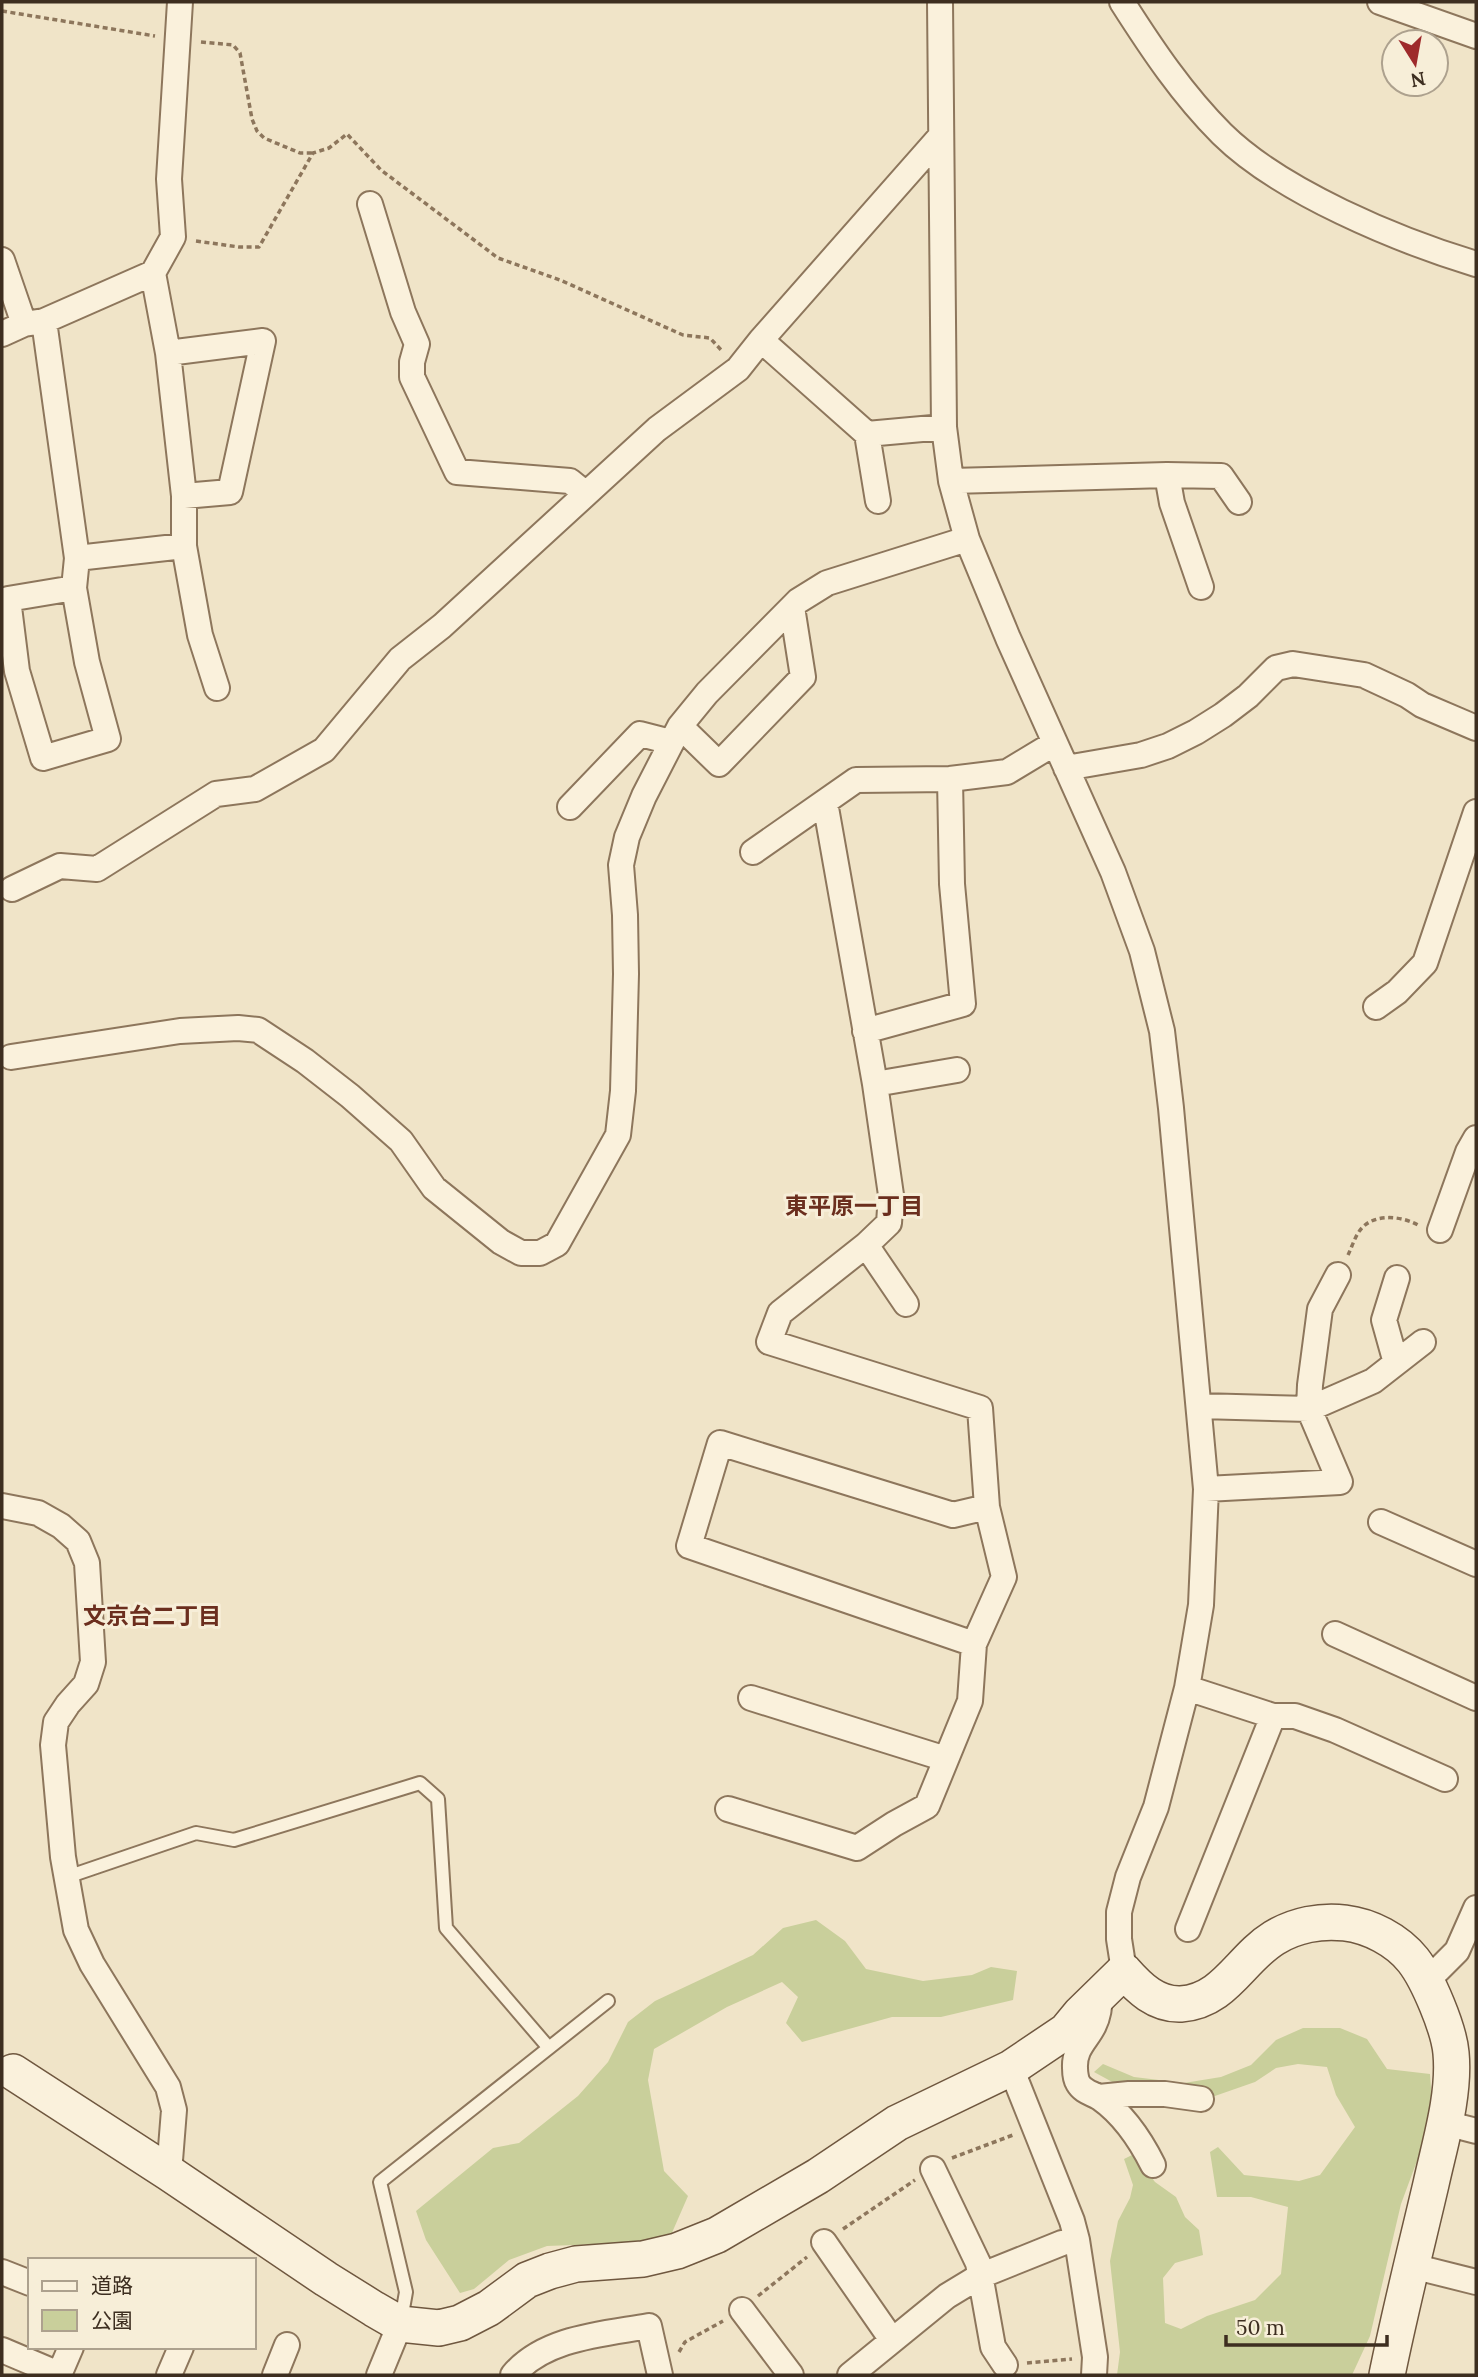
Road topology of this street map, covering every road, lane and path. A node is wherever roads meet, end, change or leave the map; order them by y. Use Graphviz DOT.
graph roads {
  1 [pos="180,2"];
  2 [pos="940,2"];
  3 [pos="1122,2"];
  4 [pos="1380,2"];
  5 [pos="1476,36"];
  6 [pos="940,137"];
  7 [pos="370,204"];
  8 [pos="173,237"];
  9 [pos="2,260"];
  10 [pos="1476,264"];
  11 [pos="153,273"];
  12 [pos="23,326"];
  13 [pos="761,340"];
  14 [pos="167,353"];
  15 [pos="738,369"];
  16 [pos="944,427"];
  17 [pos="867,434"];
  18 [pos="1167,475"];
  19 [pos="951,481"];
  20 [pos="586,494"];
  21 [pos="184,496"];
  22 [pos="877,501"];
  23 [pos="1239,502"];
  24 [pos="967,539"];
  25 [pos="184,546"];
  26 [pos="77,558"];
  27 [pos="1200,587"];
  28 [pos="74,588"];
  29 [pos="792,607"];
  30 [pos="217,688"];
  31 [pos="1476,728"];
  32 [pos="676,734"];
  33 [pos="1055,743"];
  34 [pos="1066,768"];
  35 [pos="950,779"];
  36 [pos="825,802"];
  37 [pos="570,807"];
  38 [pos="1476,813"];
  39 [pos="753,852"];
  40 [pos="12,889"];
  41 [pos="1376,1007"];
  42 [pos="865,1031"];
  43 [pos="11,1057"];
  44 [pos="957,1070"];
  45 [pos="875,1084"];
  46 [pos="1476,1138"];
  47 [pos="1440,1230"];
  48 [pos="866,1245"];
  49 [pos="1338,1275"];
  50 [pos="1397,1278"];
  51 [pos="906,1304"];
  52 [pos="1423,1342"];
  53 [pos="1396,1363"];
  54 [pos="1200,1406"];
  55 [pos="1309,1409"];
  56 [pos="1206,1489"];
  57 [pos="2,1506"];
  58 [pos="987,1507"];
  59 [pos="1381,1522"];
  60 [pos="1476,1564"];
  61 [pos="1335,1634"];
  62 [pos="974,1644"];
  63 [pos="1187,1688"];
  64 [pos="751,1698"];
  65 [pos="1476,1698"];
  66 [pos="1273,1716"];
  67 [pos="946,1759"];
  68 [pos="1446,1779"];
  69 [pos="728,1809"];
  70 [pos="67,1877"];
  71 [pos="1476,1908"];
  72 [pos="1188,1929"];
  73 [pos="1467,1955"];
  74 [pos="1112,1982"];
  75 [pos="1427,1982"];
  76 [pos="608,2001"];
  77 [pos="549,2048"];
  78 [pos="1012,2068"];
  79 [pos="7,2069"];
  80 [pos="1099,2097"];
  81 [pos="1201,2099"];
  82 [pos="1461,2127"];
  83 [pos="1153,2165"];
  84 [pos="933,2169"];
  85 [pos="169,2173"];
  86 [pos="1077,2240"];
  87 [pos="824,2242"];
  88 [pos="1412,2266"];
  89 [pos="2,2272"];
  90 [pos="980,2276"];
  91 [pos="28,2282"];
  92 [pos="1476,2282"];
  93 [pos="742,2310"];
  94 [pos="400,2324"];
  95 [pos="892,2340"];
  96 [pos="287,2345"];
  97 [pos="70,2349"];
  98 [pos="180,2349"];
  99 [pos="2,2350"];
  100 [pos="1005,2365"];
  101 [pos="1094,2366"];
  102 [pos="865,2371"];
  103 [pos="60,2375"];
  104 [pos="169,2375"];
  105 [pos="275,2375"];
  106 [pos="379,2375"];
  107 [pos="513,2375"];
  108 [pos="660,2375"];
  109 [pos="791,2375"];
  110 [pos="1387,2375"];
  1 -- 8 [label="street"];
  2 -- 6 [label="street"];
  3 -- 10 [label="street"];
  4 -- 5 [label="street"];
  6 -- 13 [label="street"];
  6 -- 16 [label="street"];
  7 -- 20 [label="street"];
  8 -- 11 [label="street"];
  8 -- 15 [label="path"];
  9 -- 12 [label="street"];
  11 -- 12 [label="street"];
  11 -- 14 [label="street"];
  12 -- 26 [label="street"];
  13 -- 15 [label="street"];
  13 -- 17 [label="street"];
  14 -- 21 [label="street"];
  14 -- 21 [label="street"];
  15 -- 20 [label="street"];
  16 -- 17 [label="street"];
  16 -- 19 [label="street"];
  17 -- 22 [label="street"];
  18 -- 19 [label="street"];
  18 -- 23 [label="street"];
  18 -- 27 [label="street"];
  19 -- 24 [label="street"];
  20 -- 40 [label="street"];
  21 -- 25 [label="street"];
  24 -- 29 [label="street"];
  24 -- 33 [label="street"];
  25 -- 26 [label="street"];
  25 -- 30 [label="street"];
  26 -- 28 [label="street"];
  28 -- 28 [label="street"];
  29 -- 32 [label="street"];
  29 -- 32 [label="street"];
  31 -- 34 [label="street"];
  32 -- 37 [label="street"];
  32 -- 43 [label="street"];
  33 -- 34 [label="street"];
  33 -- 35 [label="street"];
  34 -- 54 [label="street"];
  35 -- 36 [label="street"];
  35 -- 42 [label="street"];
  36 -- 39 [label="street"];
  36 -- 42 [label="street"];
  38 -- 41 [label="street"];
  42 -- 45 [label="street"];
  44 -- 45 [label="street"];
  45 -- 48 [label="street"];
  46 -- 47 [label="street"];
  47 -- 49 [label="path"];
  48 -- 51 [label="street"];
  48 -- 58 [label="street"];
  49 -- 55 [label="street"];
  50 -- 53 [label="street"];
  52 -- 53 [label="street"];
  53 -- 55 [label="street"];
  54 -- 55 [label="street"];
  54 -- 56 [label="street"];
  55 -- 56 [label="street"];
  56 -- 63 [label="street"];
  57 -- 70 [label="street"];
  58 -- 62 [label="street"];
  58 -- 62 [label="street"];
  59 -- 60 [label="street"];
  61 -- 65 [label="street"];
  62 -- 67 [label="street"];
  63 -- 66 [label="street"];
  63 -- 74 [label="street"];
  64 -- 67 [label="street"];
  66 -- 68 [label="street"];
  66 -- 72 [label="street"];
  67 -- 69 [label="street"];
  70 -- 77 [label="lane"];
  70 -- 85 [label="street"];
  71 -- 73 [label="street"];
  73 -- 75 [label="street"];
  74 -- 75 [label="street"];
  74 -- 78 [label="street"];
  74 -- 80 [label="street"];
  75 -- 82 [label="street"];
  76 -- 77 [label="lane"];
  77 -- 94 [label="lane"];
  78 -- 86 [label="street"];
  78 -- 94 [label="street"];
  79 -- 85 [label="street"];
  80 -- 81 [label="street"];
  80 -- 83 [label="street"];
  82 -- 88 [label="street"];
  84 -- 90 [label="street"];
  85 -- 94 [label="street"];
  86 -- 90 [label="street"];
  86 -- 101 [label="street"];
  87 -- 95 [label="street"];
  88 -- 92 [label="street"];
  88 -- 110 [label="street"];
  89 -- 91 [label="street"];
  90 -- 95 [label="street"];
  90 -- 100 [label="street"];
  93 -- 109 [label="street"];
  94 -- 106 [label="street"];
  95 -- 102 [label="street"];
  96 -- 105 [label="street"];
  97 -- 103 [label="street"];
  98 -- 104 [label="street"];
  99 -- 103 [label="street"];
  100 -- 101 [label="path"];
  107 -- 108 [label="street"];
}
